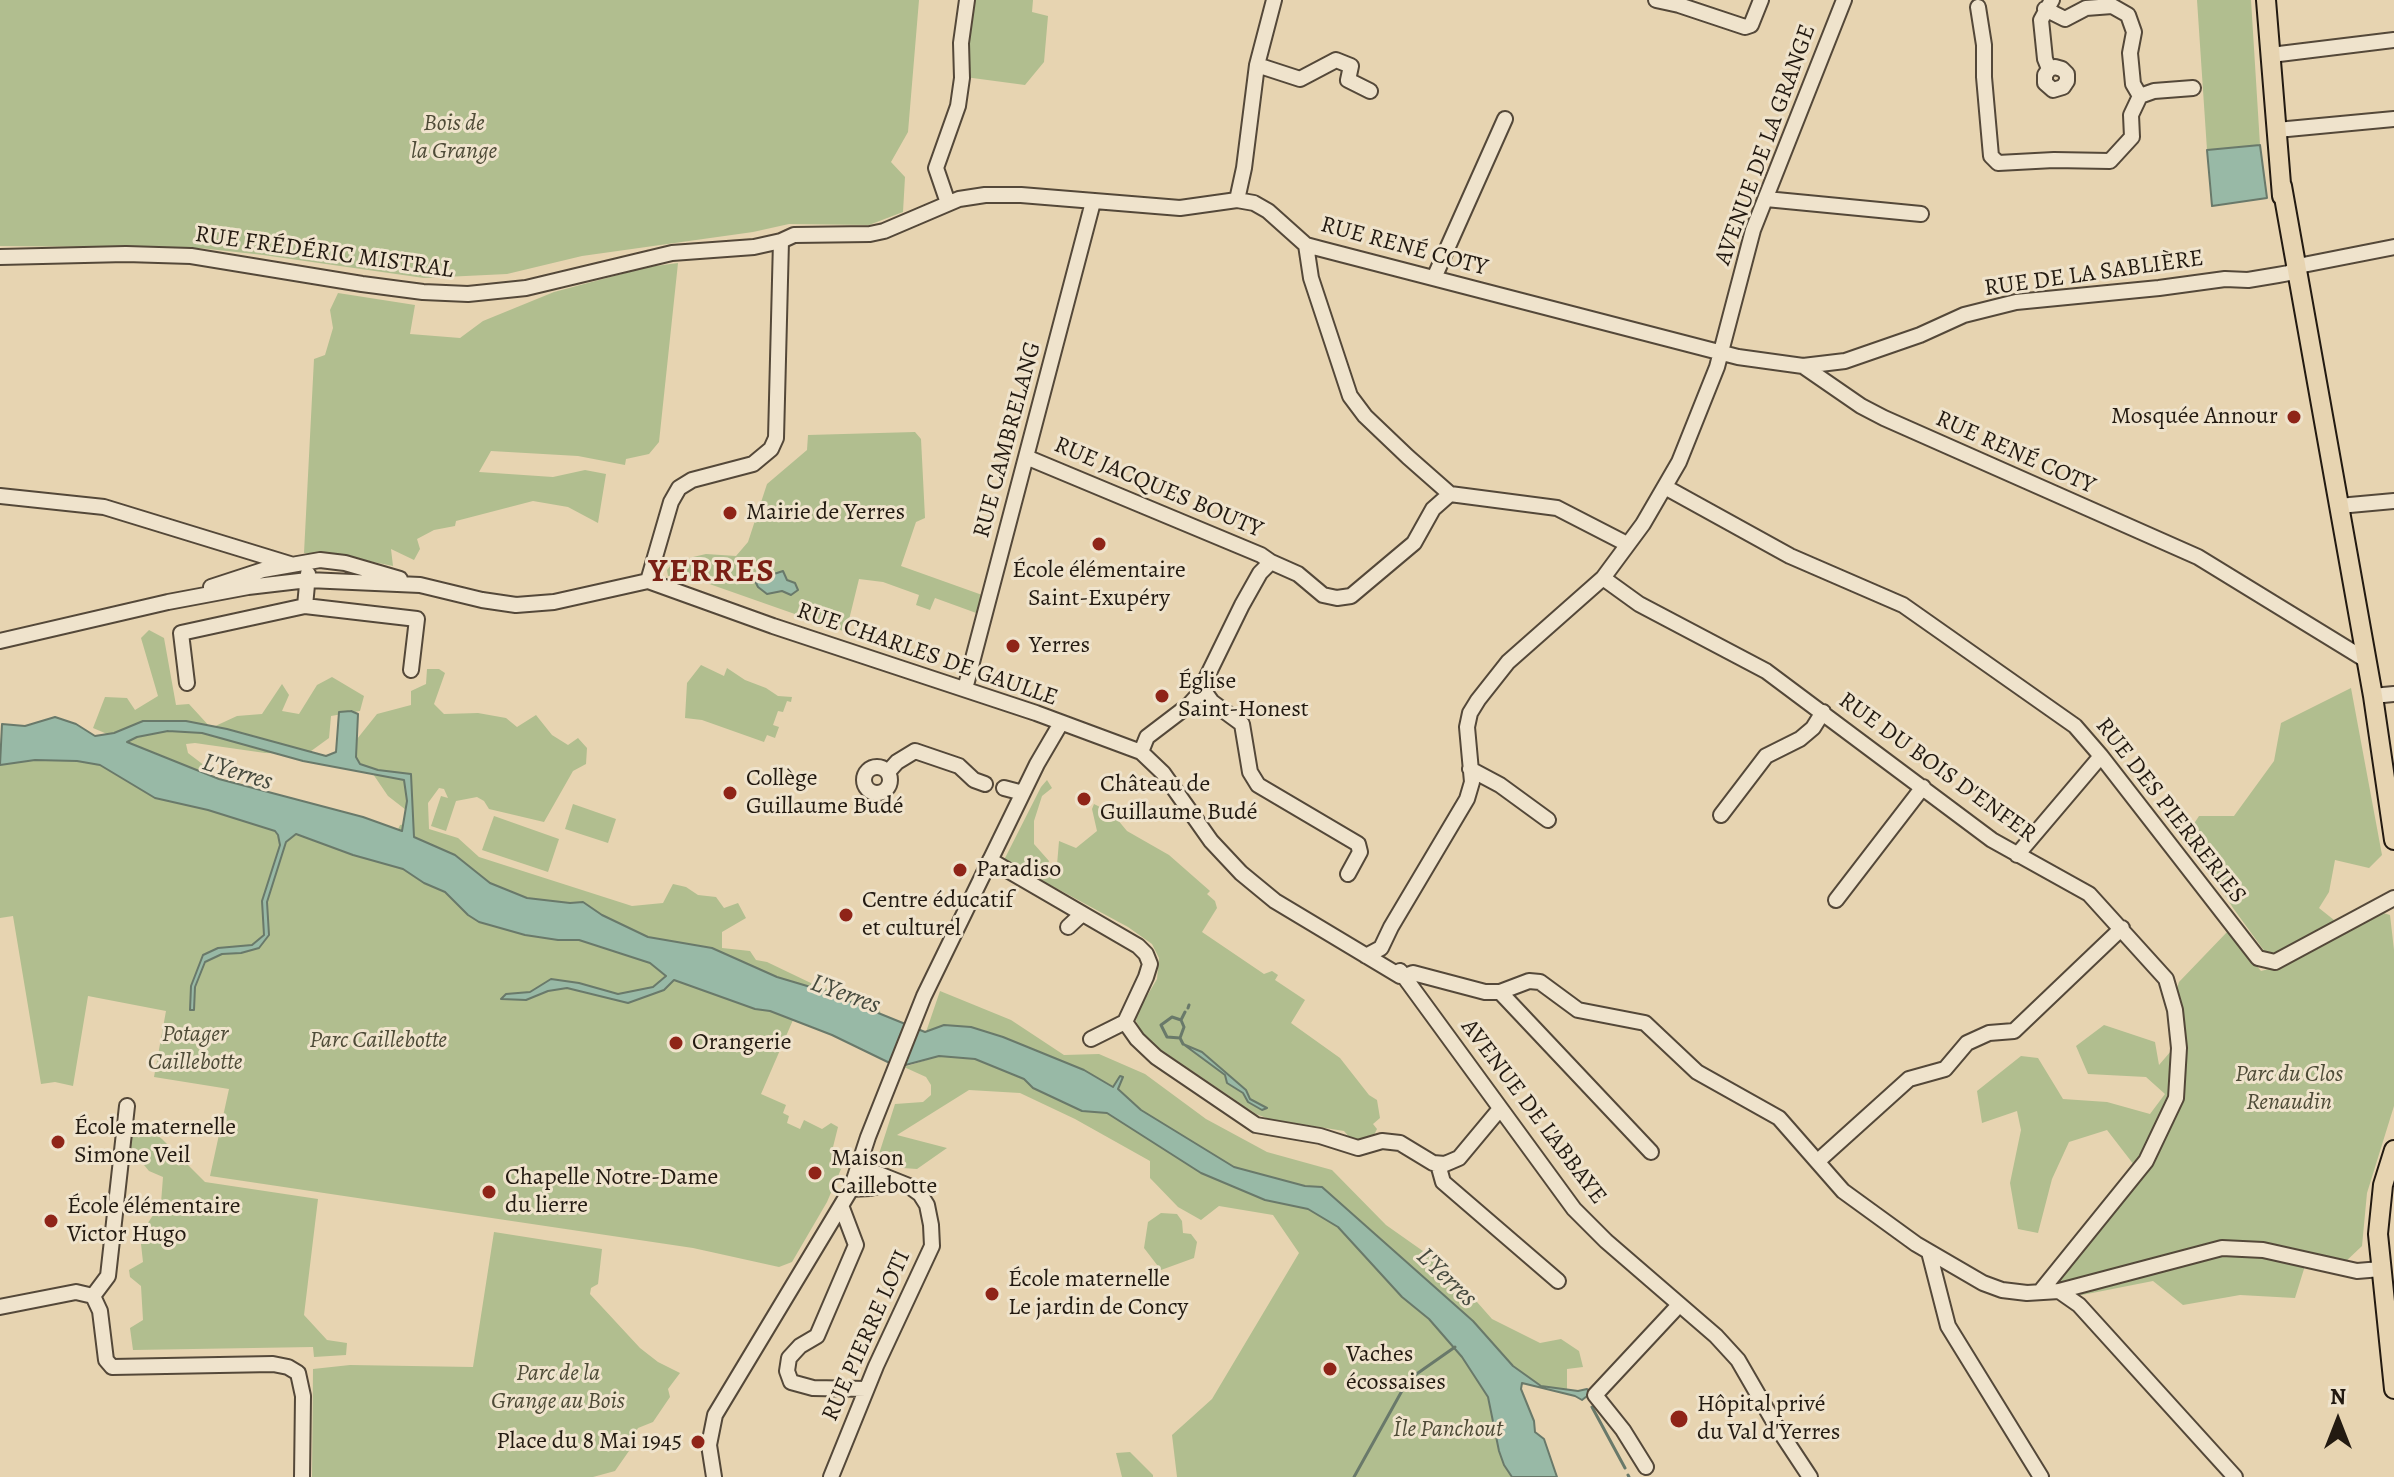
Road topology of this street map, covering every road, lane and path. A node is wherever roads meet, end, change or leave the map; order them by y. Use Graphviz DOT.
graph roads {
  1 [pos="967,0"];
  2 [pos="1274,0"];
  3 [pos="1656,0"];
  4 [pos="1761,0"];
  5 [pos="1844,0"];
  6 [pos="2266,0"];
  7 [pos="2048,4"];
  8 [pos="1978,7"];
  9 [pos="2394,40"];
  10 [pos="2271,55"];
  11 [pos="1257,65"];
  12 [pos="2049,69"];
  13 [pos="2193,88"];
  14 [pos="1370,91"];
  15 [pos="2140,96"];
  16 [pos="1505,119"];
  17 [pos="2394,119"];
  18 [pos="2277,130"];
  19 [pos="1766,199"];
  20 [pos="1237,200"];
  21 [pos="1093,202"];
  22 [pos="948,203"];
  23 [pos="1921,214"];
  24 [pos="781,241"];
  25 [pos="1306,245"];
  26 [pos="2394,247"];
  27 [pos="0,257"];
  28 [pos="2296,274"];
  29 [pos="1434,278"];
  30 [pos="1721,353"];
  31 [pos="1803,366"];
  32 [pos="1026,457"];
  33 [pos="1665,487"];
  34 [pos="1450,494"];
  35 [pos="0,496"];
  36 [pos="2394,501"];
  37 [pos="2339,506"];
  38 [pos="1627,544"];
  39 [pos="308,561"];
  40 [pos="1271,562"];
  41 [pos="290,564"];
  42 [pos="1603,578"];
  43 [pos="300,581"];
  44 [pos="648,581"];
  45 [pos="420,585"];
  46 [pos="168,602"];
  47 [pos="305,606"];
  48 [pos="0,641"];
  49 [pos="2366,660"];
  50 [pos="411,670"];
  51 [pos="187,683"];
  52 [pos="1202,688"];
  53 [pos="965,689"];
  54 [pos="2394,694"];
  55 [pos="2373,696"];
  56 [pos="1823,712"];
  57 [pos="1061,723"];
  58 [pos="1141,752"];
  59 [pos="2101,756"];
  60 [pos="1470,769"];
  61 [pos="888,772"];
  62 [pos="985,784"];
  63 [pos="1923,787"];
  64 [pos="1004,788"];
  65 [pos="1023,793"];
  66 [pos="1721,815"];
  67 [pos="1548,820"];
  68 [pos="2394,840"];
  69 [pos="2017,855"];
  70 [pos="990,860"];
  71 [pos="1348,874"];
  72 [pos="2394,898"];
  73 [pos="1836,900"];
  74 [pos="1082,914"];
  75 [pos="1068,927"];
  76 [pos="2122,928"];
  77 [pos="1381,948"];
  78 [pos="1366,956"];
  79 [pos="1405,976"];
  80 [pos="1500,992"];
  81 [pos="1125,1022"];
  82 [pos="1091,1039"];
  83 [pos="127,1106"];
  84 [pos="1499,1110"];
  85 [pos="2394,1150"];
  86 [pos="1651,1152"];
  87 [pos="1818,1161"];
  88 [pos="1438,1164"];
  89 [pos="859,1166"];
  90 [pos="2394,1172"];
  91 [pos="894,1182"];
  92 [pos="851,1189"];
  93 [pos="2382,1199"];
  94 [pos="842,1208"];
  95 [pos="2386,1234"];
  96 [pos="1929,1252"];
  97 [pos="2381,1269"];
  98 [pos="1558,1281"];
  99 [pos="2059,1291"];
  100 [pos="2040,1292"];
  101 [pos="93,1296"];
  102 [pos="1679,1305"];
  103 [pos="0,1307"];
  104 [pos="866,1389"];
  105 [pos="2394,1389"];
  106 [pos="1646,1467"];
  107 [pos="712,1470"];
  108 [pos="302,1477"];
  109 [pos="831,1477"];
  110 [pos="1810,1477"];
  111 [pos="2041,1477"];
  112 [pos="2235,1477"];
  1 -- 22 [label="street"];
  2 -- 11 [label="street"];
  3 -- 4 [label="street"];
  5 -- 19 [label="street, AVENUE DE LA GRANGE"];
  6 -- 10 [label="main road"];
  7 -- 12 [label="street"];
  7 -- 15 [label="street"];
  8 -- 15 [label="street"];
  9 -- 10 [label="street"];
  10 -- 18 [label="main road"];
  11 -- 14 [label="street"];
  11 -- 20 [label="street"];
  13 -- 15 [label="street"];
  16 -- 29 [label="street"];
  17 -- 18 [label="street"];
  18 -- 28 [label="main road"];
  19 -- 23 [label="street"];
  19 -- 30 [label="street, AVENUE DE LA GRANGE"];
  20 -- 21 [label="street"];
  20 -- 25 [label="street, RUE RENÉ COTY"];
  21 -- 22 [label="street"];
  21 -- 32 [label="street, RUE CAMBRELANG"];
  22 -- 24 [label="street"];
  24 -- 27 [label="street, RUE FRÉDÉRIC MISTRAL"];
  24 -- 44 [label="street"];
  25 -- 29 [label="street, RUE RENÉ COTY"];
  25 -- 34 [label="street"];
  26 -- 28 [label="street, RUE DE LA SABLIÈRE"];
  28 -- 31 [label="street, RUE DE LA SABLIÈRE"];
  28 -- 37 [label="main road"];
  29 -- 30 [label="street, RUE RENÉ COTY"];
  30 -- 31 [label="street, RUE RENÉ COTY"];
  30 -- 33 [label="street, AVENUE DE LA GRANGE"];
  31 -- 49 [label="street, RUE RENÉ COTY"];
  32 -- 40 [label="street, RUE JACQUES BOUTY"];
  32 -- 53 [label="street, RUE CAMBRELANG"];
  33 -- 38 [label="street, AVENUE DE LA GRANGE"];
  33 -- 59 [label="street, RUE DES PIERRERIES"];
  34 -- 38 [label="street"];
  34 -- 40 [label="street, RUE JACQUES BOUTY"];
  35 -- 41 [label="street"];
  36 -- 37 [label="street"];
  37 -- 49 [label="main road"];
  38 -- 42 [label="street, AVENUE DE LA GRANGE"];
  39 -- 41 [label="street"];
  39 -- 43 [label="street"];
  39 -- 45 [label="street"];
  40 -- 52 [label="street"];
  41 -- 43 [label="street"];
  41 -- 46 [label="street"];
  42 -- 56 [label="street, RUE DU BOIS D'ENFER"];
  42 -- 60 [label="street, AVENUE DE LA GRANGE"];
  43 -- 45 [label="street"];
  43 -- 46 [label="street"];
  43 -- 47 [label="street"];
  44 -- 45 [label="street"];
  44 -- 53 [label="street, RUE CHARLES DE GAULLE"];
  46 -- 48 [label="street"];
  47 -- 50 [label="street"];
  47 -- 51 [label="street"];
  49 -- 55 [label="main road"];
  52 -- 58 [label="street"];
  52 -- 71 [label="street"];
  53 -- 57 [label="street, RUE CHARLES DE GAULLE"];
  54 -- 55 [label="street"];
  55 -- 68 [label="main road"];
  56 -- 63 [label="street, RUE DU BOIS D'ENFER"];
  56 -- 66 [label="street"];
  57 -- 58 [label="street, RUE CHARLES DE GAULLE"];
  57 -- 65 [label="street"];
  58 -- 78 [label="street, RUE CHARLES DE GAULLE"];
  59 -- 69 [label="street"];
  59 -- 72 [label="street, RUE DES PIERRERIES"];
  60 -- 67 [label="street"];
  60 -- 77 [label="street, AVENUE DE LA GRANGE"];
  61 -- 62 [label="street"];
  63 -- 69 [label="street, RUE DU BOIS D'ENFER"];
  63 -- 73 [label="street"];
  64 -- 65 [label="street"];
  65 -- 70 [label="street"];
  69 -- 76 [label="street, RUE DU BOIS D'ENFER"];
  70 -- 74 [label="street"];
  70 -- 89 [label="street"];
  74 -- 75 [label="street"];
  74 -- 81 [label="street"];
  76 -- 87 [label="street"];
  76 -- 100 [label="street, RUE DU BOIS D'ENFER"];
  77 -- 78 [label="street"];
  77 -- 79 [label="street, AVENUE DE L'ABBAYE"];
  78 -- 79 [label="street, RUE CHARLES DE GAULLE"];
  79 -- 80 [label="street"];
  79 -- 84 [label="street, AVENUE DE L'ABBAYE"];
  80 -- 86 [label="street"];
  80 -- 87 [label="street"];
  81 -- 82 [label="street"];
  81 -- 88 [label="street"];
  83 -- 101 [label="street"];
  84 -- 88 [label="street"];
  84 -- 102 [label="street, AVENUE DE L'ABBAYE"];
  85 -- 93 [label="main road"];
  87 -- 96 [label="street"];
  88 -- 98 [label="street"];
  89 -- 91 [label="street, RUE PIERRE LOTI"];
  89 -- 92 [label="street"];
  90 -- 93 [label="main road"];
  91 -- 92 [label="street"];
  91 -- 104 [label="street, RUE PIERRE LOTI"];
  92 -- 94 [label="street"];
  93 -- 95 [label="main road"];
  94 -- 104 [label="street"];
  94 -- 107 [label="street"];
  95 -- 97 [label="main road"];
  96 -- 100 [label="street"];
  96 -- 111 [label="street"];
  97 -- 99 [label="street"];
  97 -- 105 [label="main road"];
  99 -- 100 [label="street"];
  99 -- 112 [label="street"];
  101 -- 103 [label="street"];
  101 -- 108 [label="street"];
  102 -- 106 [label="street"];
  102 -- 110 [label="street, AVENUE DE L'ABBAYE"];
  104 -- 109 [label="street, RUE PIERRE LOTI"];
}
